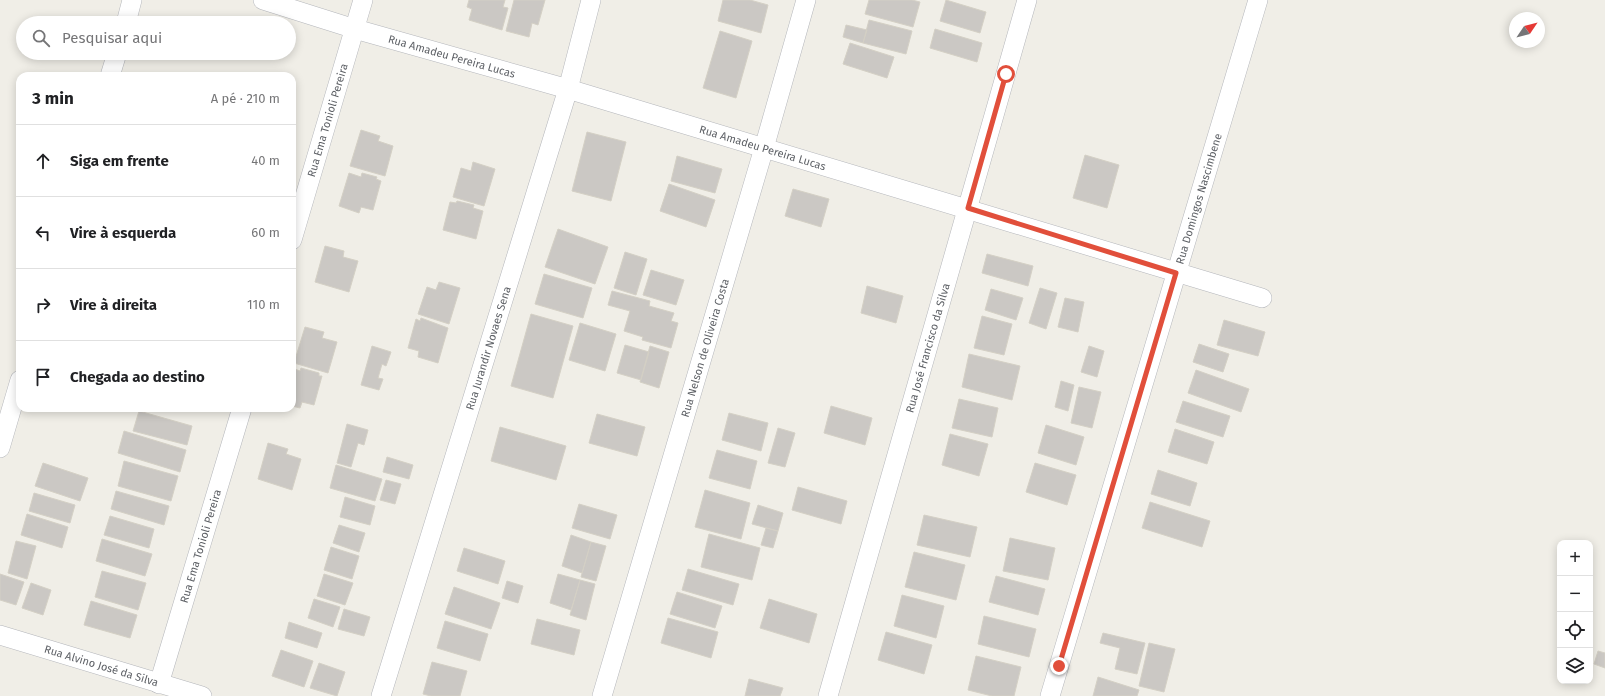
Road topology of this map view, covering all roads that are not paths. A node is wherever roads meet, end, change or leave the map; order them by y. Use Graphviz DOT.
graph roads {
  1 [pos="132,0"];
  2 [pos="263,0"];
  3 [pos="363,0"];
  4 [pos="591,0"];
  5 [pos="806,0"];
  6 [pos="1027,0"];
  7 [pos="1258,0"];
  8 [pos="128,16"];
  9 [pos="356,28"];
  10 [pos="115,60"];
  11 [pos="111,72"];
  12 [pos="568,89"];
  13 [pos="764,148"];
  14 [pos="968,208"];
  15 [pos="296,227"];
  16 [pos="1176,273"];
  17 [pos="1262,298"];
  18 [pos="16,394"];
  19 [pos="241,412"];
  20 [pos="0,448"];
  21 [pos="0,635"];
  22 [pos="159,684"];
  23 [pos="202,696"];
  24 [pos="381,696"];
  25 [pos="602,696"];
  26 [pos="828,696"];
  27 [pos="1050,696"];
  1 -- 8 [label="street"];
  2 -- 9 [label="street, Rua Amadeu Pereira Lucas"];
  3 -- 9 [label="street, Rua Ema Tonioli Pereira"];
  4 -- 12 [label="street, Rua Jurandir Novaes Sena"];
  5 -- 13 [label="street, Rua Nelson de Oliveira Costa"];
  6 -- 14 [label="street, Rua José Francisco da Silva"];
  7 -- 16 [label="street, Rua Domingos Nascimbene"];
  9 -- 12 [label="street, Rua Amadeu Pereira Lucas"];
  9 -- 15 [label="street, Rua Ema Tonioli Pereira"];
  10 -- 11 [label="street"];
  12 -- 13 [label="street, Rua Amadeu Pereira Lucas"];
  12 -- 24 [label="street, Rua Jurandir Novaes Sena"];
  13 -- 14 [label="street, Rua Amadeu Pereira Lucas"];
  13 -- 25 [label="street, Rua Nelson de Oliveira Costa"];
  14 -- 16 [label="street, Rua Amadeu Pereira Lucas"];
  14 -- 26 [label="street, Rua José Francisco da Silva"];
  16 -- 17 [label="street, Rua Amadeu Pereira Lucas"];
  16 -- 27 [label="street, Rua Domingos Nascimbene"];
  18 -- 20 [label="street"];
  19 -- 22 [label="street, Rua Ema Tonioli Pereira"];
  21 -- 22 [label="street, Rua Alvino José da Silva"];
  22 -- 23 [label="street, Rua Alvino José da Silva"];
}
